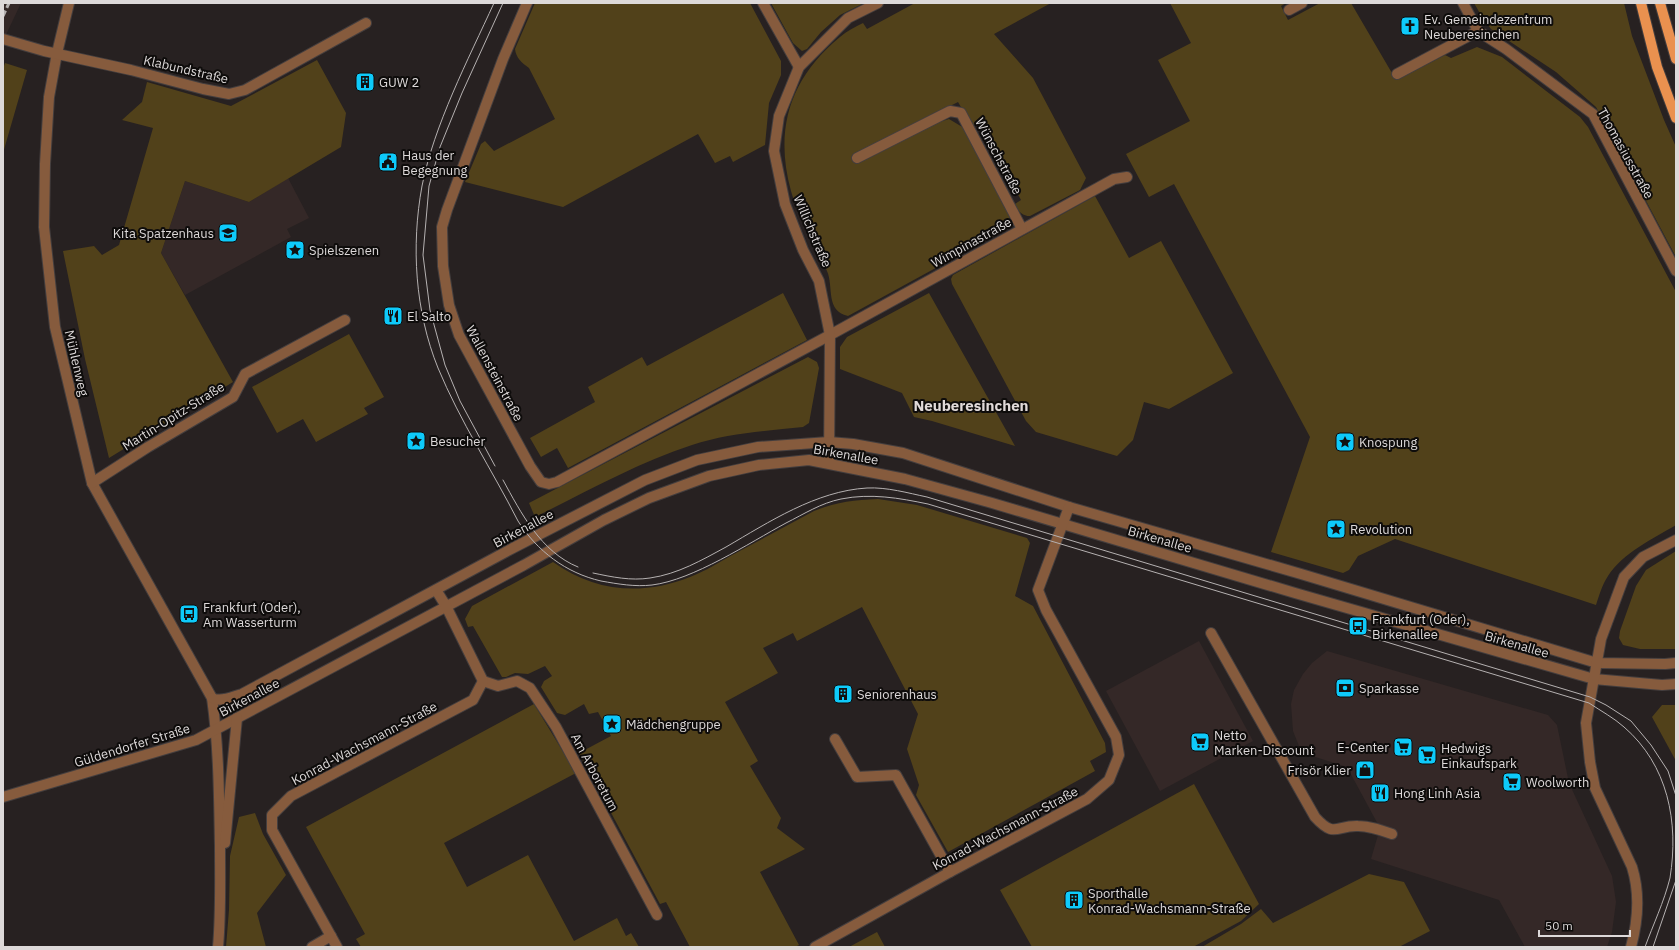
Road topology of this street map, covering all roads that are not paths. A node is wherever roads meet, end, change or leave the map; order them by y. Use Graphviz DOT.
graph roads {
  1 [pos="69,3"];
  2 [pos="527,3"];
  3 [pos="763,3"];
  4 [pos="878,3"];
  5 [pos="1302,3"];
  6 [pos="1463,3"];
  7 [pos="1641,3"];
  8 [pos="1660,3"];
  9 [pos="1289,10"];
  10 [pos="366,23"];
  11 [pos="1478,31"];
  12 [pos="3,39"];
  13 [pos="57,54"];
  14 [pos="1676,59"];
  15 [pos="799,67"];
  16 [pos="1397,74"];
  17 [pos="1676,118"];
  18 [pos="858,158"];
  19 [pos="1127,177"];
  20 [pos="1022,229"];
  21 [pos="1676,270"];
  22 [pos="345,320"];
  23 [pos="830,335"];
  24 [pos="829,442"];
  25 [pos="829,464"];
  26 [pos="92,483"];
  27 [pos="1069,507"];
  28 [pos="1061,524"];
  29 [pos="1676,540"];
  30 [pos="436,590"];
  31 [pos="446,606"];
  32 [pos="1211,633"];
  33 [pos="1597,663"];
  34 [pos="1676,663"];
  35 [pos="1594,679"];
  36 [pos="484,681"];
  37 [pos="1676,684"];
  38 [pos="212,698"];
  39 [pos="237,718"];
  40 [pos="217,729"];
  41 [pos="835,739"];
  42 [pos="3,797"];
  43 [pos="1392,834"];
  44 [pos="950,872"];
  45 [pos="220,901"];
  46 [pos="657,915"];
  47 [pos="331,936"];
  48 [pos="218,947"];
  49 [pos="312,947"];
  50 [pos="337,947"];
  51 [pos="815,947"];
  52 [pos="1631,947"];
  1 -- 13 [label="street, Mühlenweg"];
  2 -- 23 [label="street, Wallensteinstraße"];
  3 -- 15 [label="street"];
  4 -- 15 [label="street, Willichstraße"];
  5 -- 9 [label="street"];
  6 -- 11 [label="street, Thomasiusstraße"];
  7 -- 17 [label="main road"];
  8 -- 14 [label="main road"];
  10 -- 13 [label="street, Klabundstraße"];
  11 -- 16 [label="street"];
  11 -- 21 [label="street, Thomasiusstraße"];
  12 -- 13 [label="street, Klabundstraße"];
  13 -- 26 [label="street, Mühlenweg"];
  15 -- 23 [label="street, Willichstraße"];
  18 -- 20 [label="street, Wünschstraße"];
  19 -- 20 [label="street, Wimpinastraße"];
  20 -- 23 [label="street, Wimpinastraße"];
  22 -- 26 [label="street, Martin-Opitz-Straße"];
  23 -- 24 [label="street, Willichstraße"];
  24 -- 25 [label="street, Willichstraße"];
  24 -- 27 [label="street, Birkenallee"];
  24 -- 30 [label="street, Birkenallee"];
  25 -- 28 [label="street, Birkenallee"];
  25 -- 31 [label="street, Birkenallee"];
  26 -- 38 [label="street, Mühlenweg"];
  27 -- 28 [label="street, Konrad-Wachsmann-Straße"];
  27 -- 33 [label="street, Birkenallee"];
  28 -- 35 [label="street, Birkenallee"];
  28 -- 44 [label="street, Konrad-Wachsmann-Straße"];
  29 -- 33 [label="street"];
  30 -- 31 [label="street"];
  30 -- 38 [label="street, Birkenallee"];
  31 -- 36 [label="street"];
  31 -- 39 [label="street, Birkenallee"];
  32 -- 43 [label="street"];
  33 -- 34 [label="street, Birkenallee"];
  33 -- 35 [label="street"];
  35 -- 37 [label="street, Birkenallee"];
  35 -- 52 [label="street"];
  36 -- 46 [label="street, Am Arboretum"];
  36 -- 47 [label="street, Konrad-Wachsmann-Straße"];
  38 -- 40 [label="street, Birkenallee"];
  39 -- 40 [label="street, Birkenallee"];
  39 -- 45 [label="street"];
  40 -- 42 [label="street, Güldendorfer Straße"];
  40 -- 45 [label="street"];
  41 -- 44 [label="street"];
  44 -- 51 [label="street, Konrad-Wachsmann-Straße"];
  45 -- 48 [label="street"];
  47 -- 49 [label="street"];
  47 -- 50 [label="street, Konrad-Wachsmann-Straße"];
}
